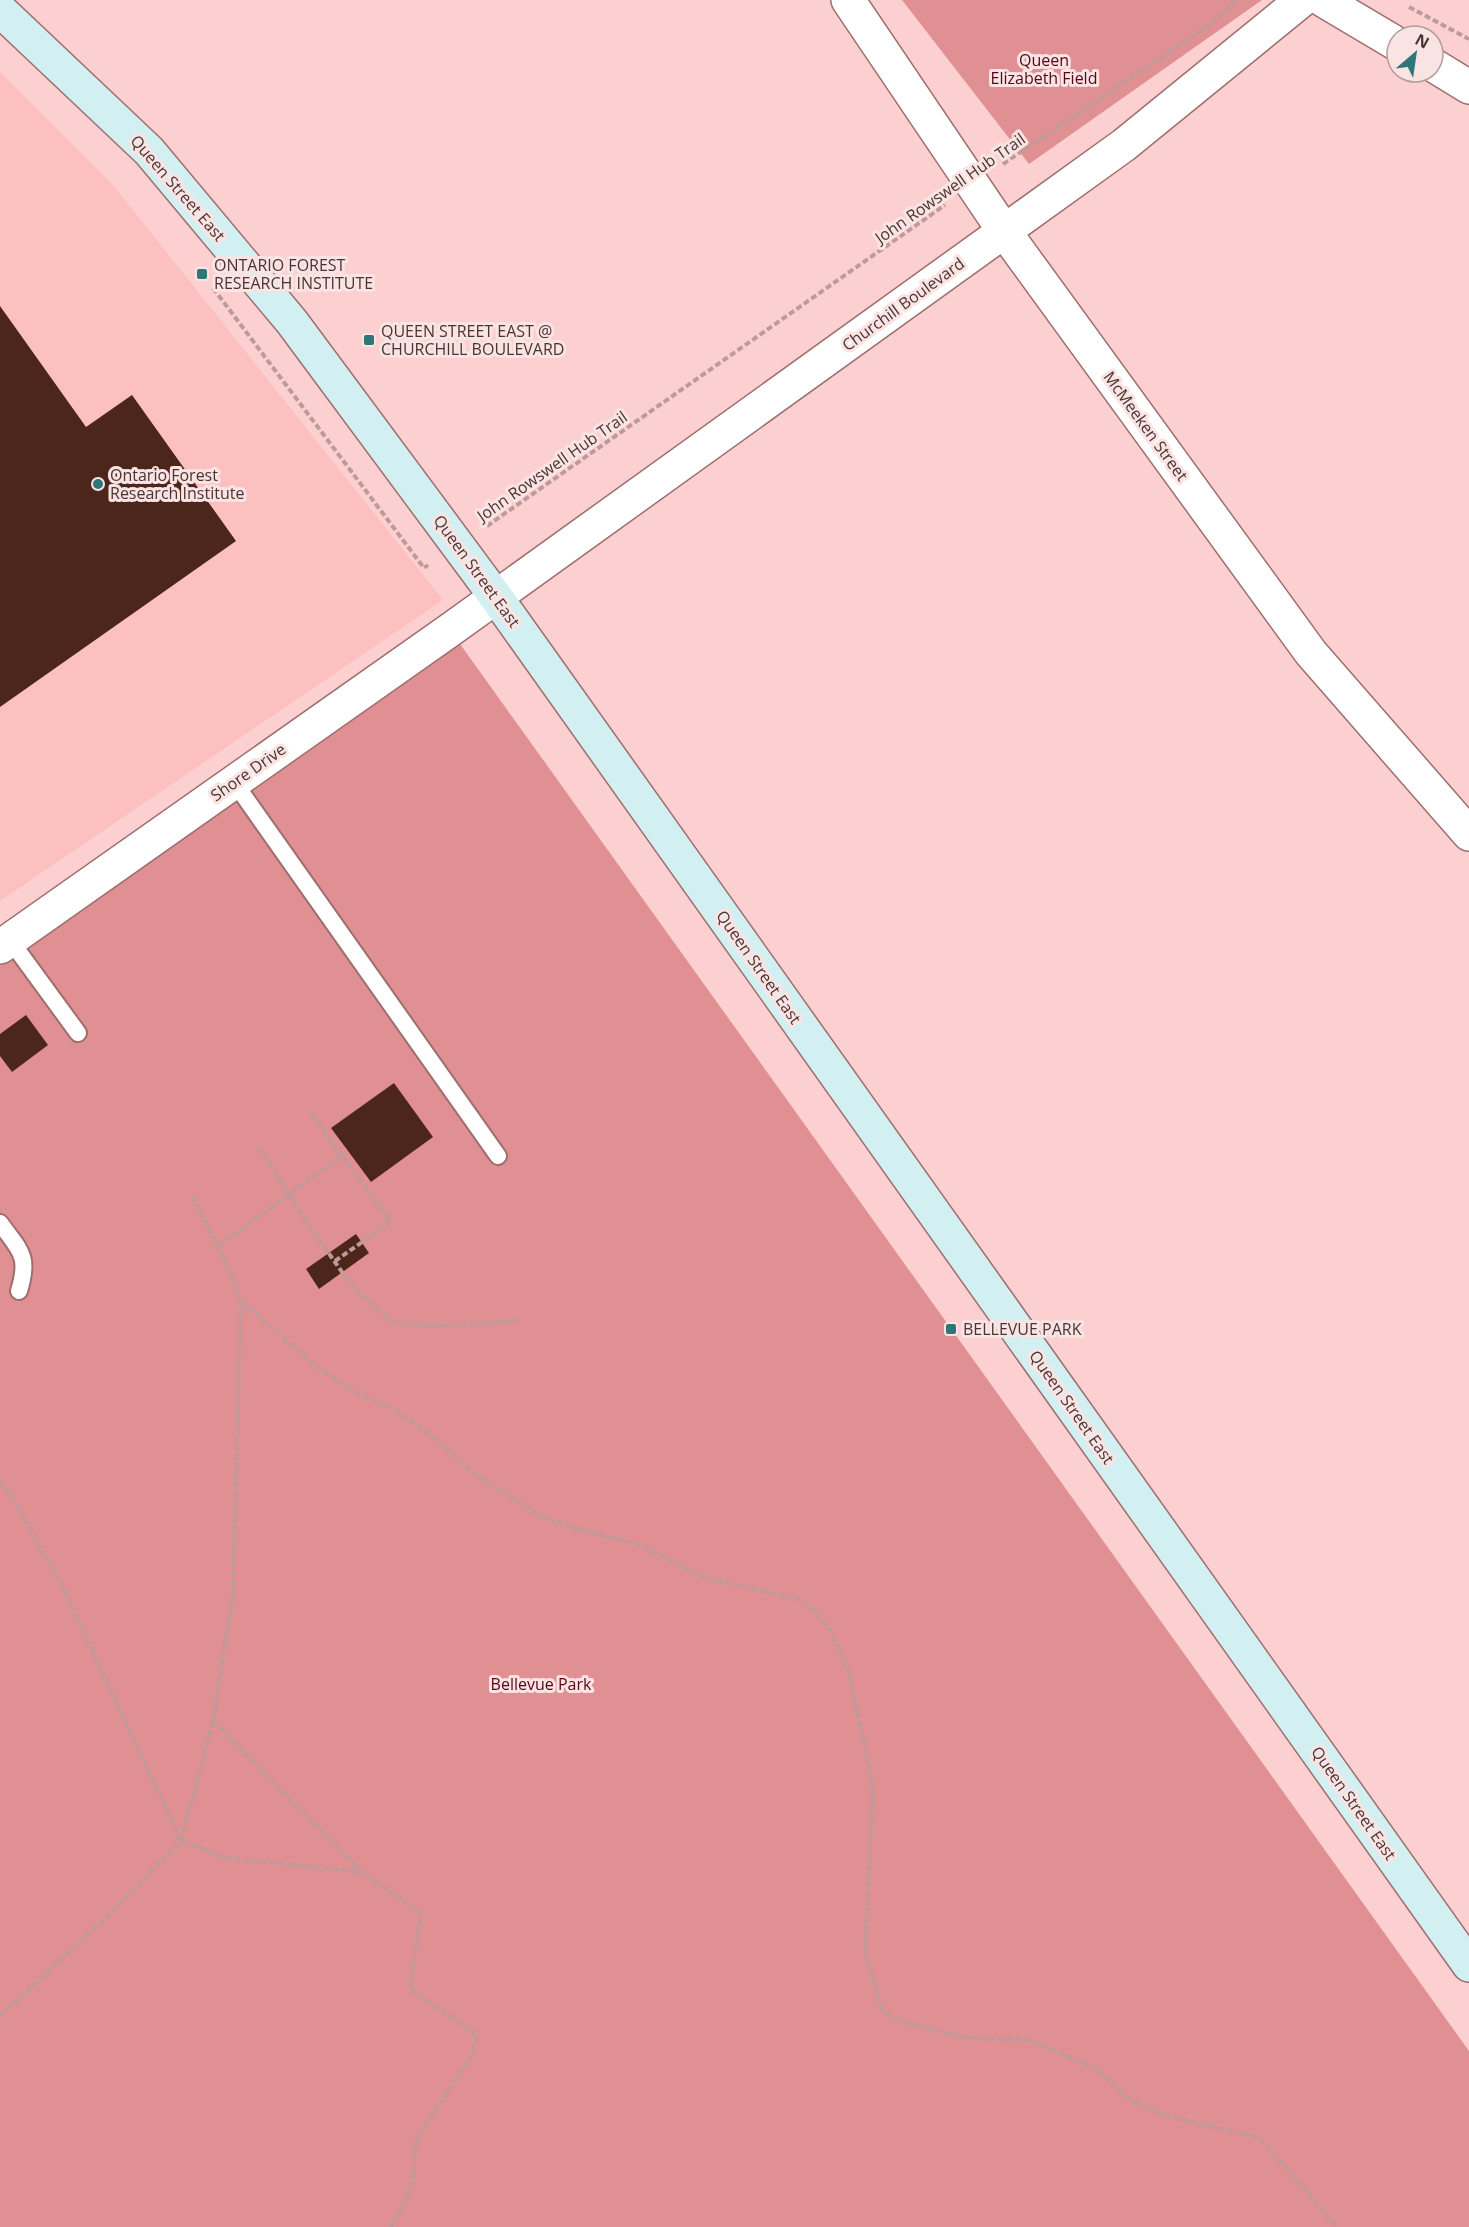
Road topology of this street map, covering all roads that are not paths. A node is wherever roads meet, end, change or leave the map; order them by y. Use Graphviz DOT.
graph roads {
  1 [pos="848,0"];
  2 [pos="1302,0"];
  3 [pos="1323,0"];
  4 [pos="0,10"];
  5 [pos="1385,37"];
  6 [pos="1445,72"];
  7 [pos="1469,87"];
  8 [pos="1004,231"];
  9 [pos="496,597"];
  10 [pos="234,782"];
  11 [pos="1469,834"];
  12 [pos="5,944"];
  13 [pos="78,1033"];
  14 [pos="498,1156"];
  15 [pos="0,1222"];
  16 [pos="19,1291"];
  17 [pos="1469,1965"];
  1 -- 8 [label="street, McMeeken Street"];
  2 -- 8 [label="street, Churchill Boulevard"];
  3 -- 5 [label="street"];
  4 -- 9 [label="main road, Queen Street East"];
  6 -- 7 [label="street"];
  8 -- 9 [label="street, Churchill Boulevard"];
  8 -- 11 [label="street, McMeeken Street"];
  9 -- 10 [label="street, Shore Drive"];
  9 -- 17 [label="main road, Queen Street East"];
  10 -- 12 [label="street, Shore Drive"];
  10 -- 14 [label="lane"];
  12 -- 13 [label="lane"];
  15 -- 16 [label="lane"];
}
